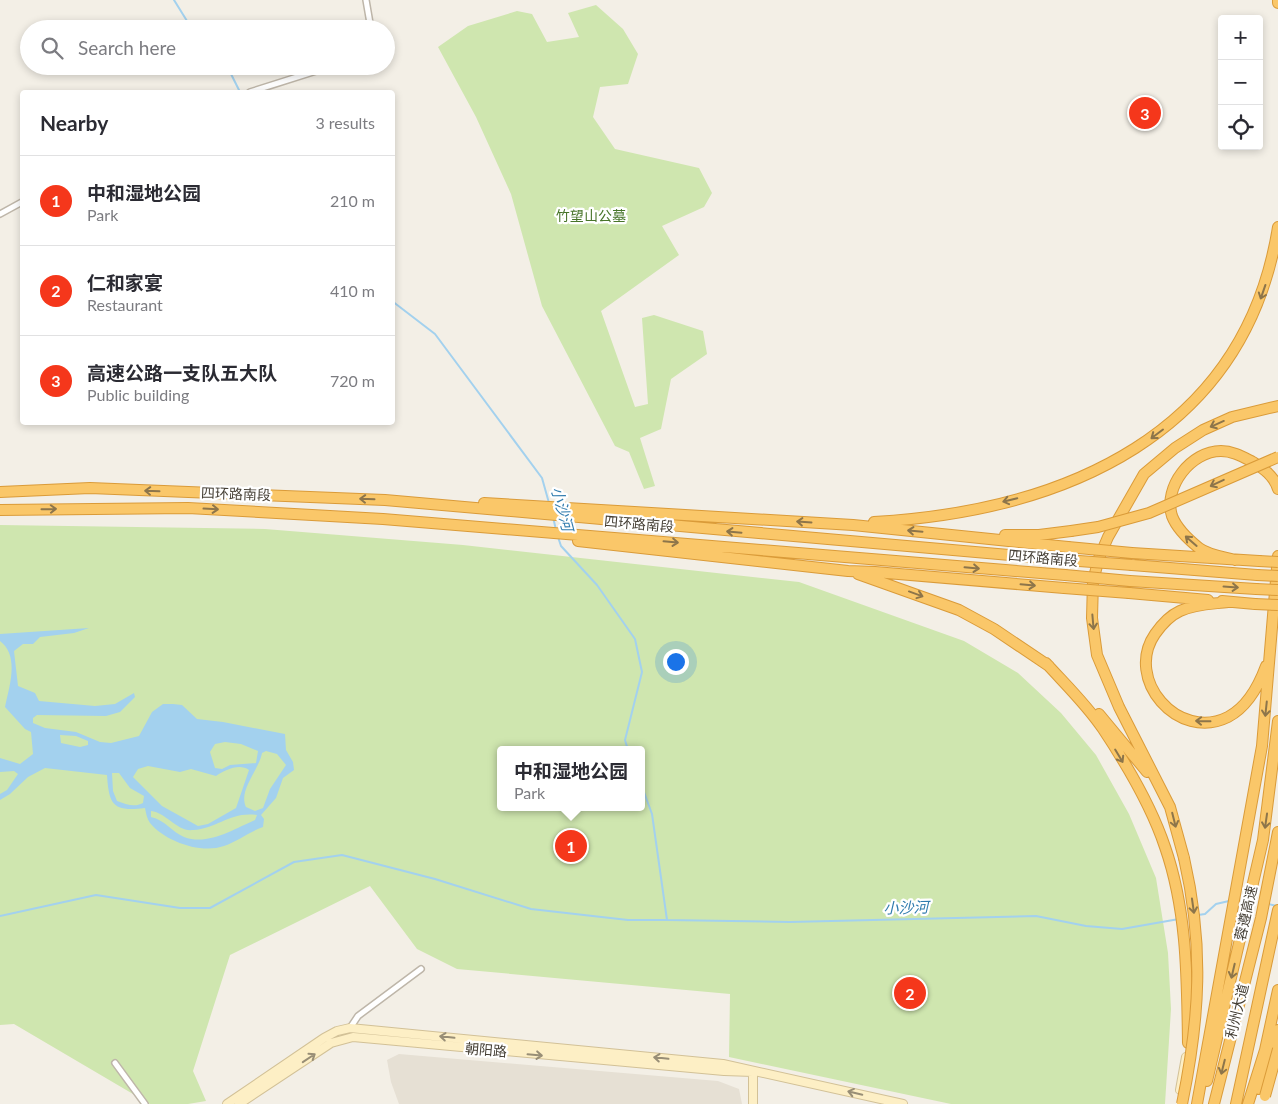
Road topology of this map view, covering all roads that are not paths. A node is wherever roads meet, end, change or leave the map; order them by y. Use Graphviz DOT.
graph roads {
  1 [pos="366,0"];
  2 [pos="369,20"];
  3 [pos="304,75"];
  4 [pos="256,90"];
  5 [pos="20,203"];
  6 [pos="0,214"];
  7 [pos="1278,228"];
  8 [pos="1278,406"];
  9 [pos="1278,457"];
  10 [pos="1278,489"];
  11 [pos="0,492"];
  12 [pos="385,500"];
  13 [pos="0,510"];
  14 [pos="874,525"];
  15 [pos="943,534"];
  16 [pos="588,538"];
  17 [pos="1278,556"];
  18 [pos="1235,560"];
  19 [pos="1278,562"];
  20 [pos="873,575"];
  21 [pos="1278,576"];
  22 [pos="1278,590"];
  23 [pos="1228,602"];
  24 [pos="1278,605"];
  25 [pos="1270,656"];
  26 [pos="1046,663"];
  27 [pos="1278,721"];
  28 [pos="1162,789"];
  29 [pos="1278,832"];
  30 [pos="1277,915"];
  31 [pos="421,969"];
  32 [pos="1278,990"];
  33 [pos="350,1028"];
  34 [pos="1278,1030"];
  35 [pos="1188,1043"];
  36 [pos="1278,1050"];
  37 [pos="1278,1054"];
  38 [pos="115,1063"];
  39 [pos="1270,1065"];
  40 [pos="753,1072"];
  41 [pos="1181,1081"];
  42 [pos="145,1104"];
  43 [pos="227,1104"];
  44 [pos="239,1104"];
  45 [pos="753,1104"];
  46 [pos="903,1104"];
  47 [pos="1178,1104"];
  48 [pos="1182,1104"];
  49 [pos="1195,1104"];
  50 [pos="1202,1104"];
  51 [pos="1214,1104"];
  52 [pos="1236,1104"];
  53 [pos="1248,1104"];
  54 [pos="1252,1104"];
  55 [pos="1263,1104"];
  1 -- 2 [label="street"];
  3 -- 4 [label="street"];
  5 -- 6 [label="street"];
  7 -- 14 [label="highway, one-way"];
  8 -- 28 [label="highway, one-way"];
  9 -- 15 [label="highway, one-way, bridge"];
  18 -- 10 [label="highway, one-way"];
  12 -- 11 [label="highway, 四环路南段, one-way"];
  14 -- 12 [label="highway, one-way"];
  21 -- 12 [label="highway, 四环路南段, one-way, bridge"];
  13 -- 16 [label="highway, 四环路南段, one-way"];
  15 -- 14 [label="highway, one-way"];
  15 -- 18 [label="highway, bridge"];
  16 -- 20 [label="highway"];
  16 -- 22 [label="highway, 四环路南段, one-way, bridge"];
  17 -- 25 [label="highway"];
  18 -- 19 [label="highway, bridge"];
  20 -- 23 [label="highway, one-way, bridge"];
  20 -- 26 [label="highway, one-way"];
  23 -- 24 [label="highway, bridge"];
  25 -- 23 [label="highway, one-way"];
  25 -- 49 [label="highway, one-way"];
  26 -- 28 [label="highway"];
  26 -- 35 [label="highway, one-way"];
  27 -- 50 [label="highway, 蓉遵高速, one-way"];
  28 -- 48 [label="highway, one-way, bridge"];
  29 -- 51 [label="highway, 利州大道, one-way"];
  30 -- 52 [label="highway, 利州大道"];
  31 -- 33 [label="street"];
  32 -- 53 [label="highway"];
  40 -- 33 [label="main road, one-way"];
  33 -- 43 [label="main road"];
  34 -- 39 [label="highway"];
  35 -- 41 [label="main road"];
  36 -- 55 [label="highway, bridge"];
  37 -- 39 [label="highway"];
  38 -- 42 [label="street"];
  39 -- 54 [label="highway"];
  44 -- 40 [label="main road, 朝阳路, one-way"];
  40 -- 45 [label="main road"];
  46 -- 40 [label="main road, one-way"];
  41 -- 47 [label="main road"];
  41 -- 49 [label="highway"];
}
